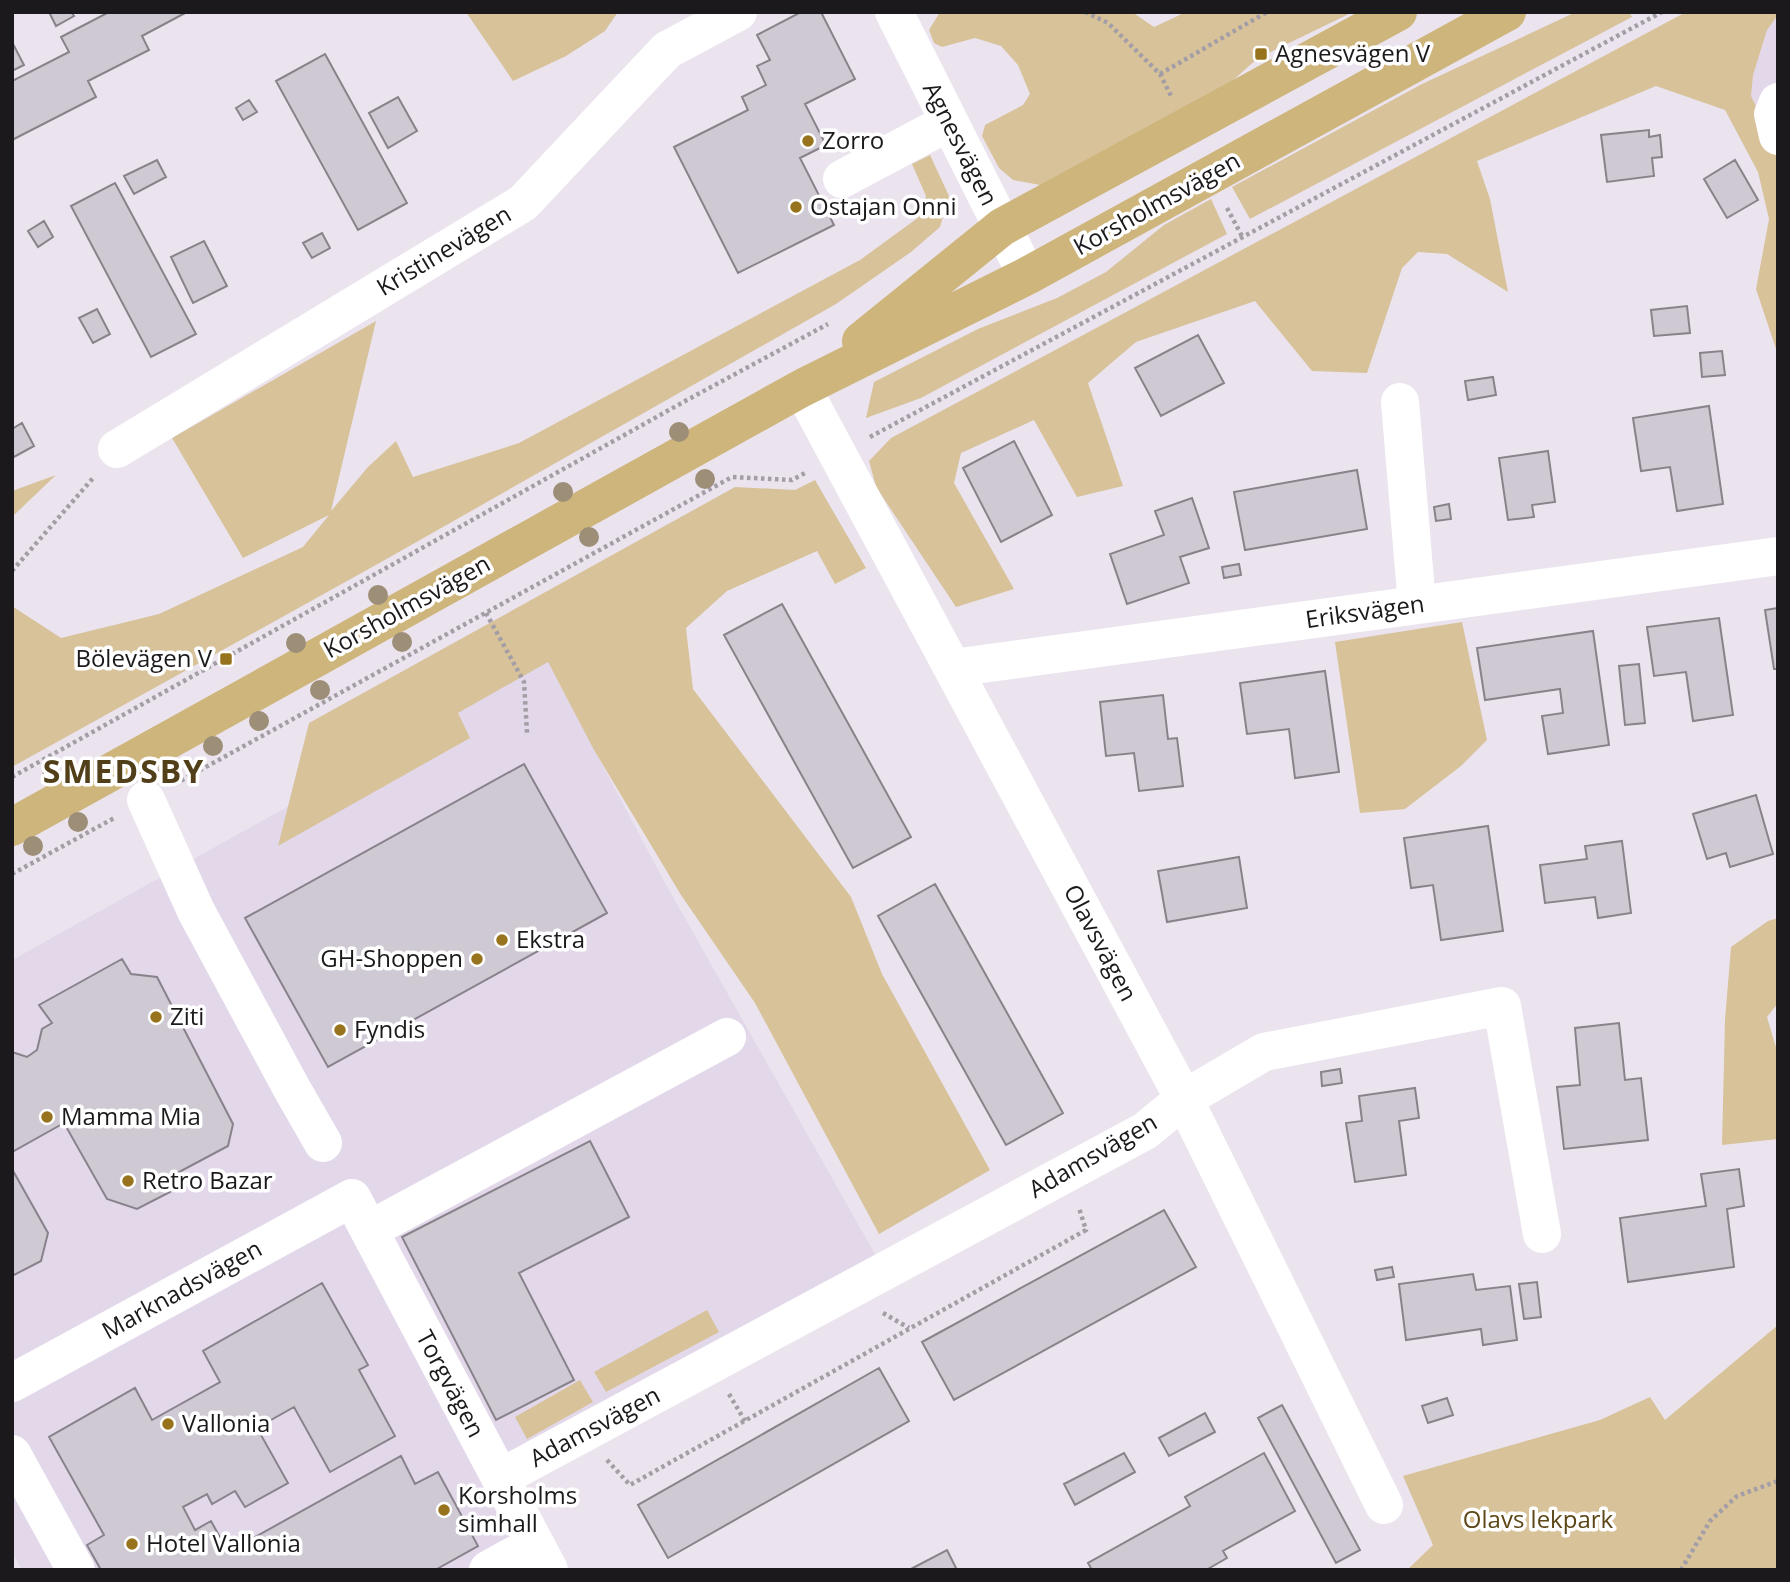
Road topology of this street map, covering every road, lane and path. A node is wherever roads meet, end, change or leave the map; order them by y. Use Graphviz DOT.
graph roads {
  1 [pos="738,12"];
  2 [pos="894,12"];
  3 [pos="1085,12"];
  4 [pos="1267,12"];
  5 [pos="1398,12"];
  6 [pos="1507,12"];
  7 [pos="1160,75"];
  8 [pos="1778,102"];
  9 [pos="1174,103"];
  10 [pos="949,122"];
  11 [pos="1778,136"];
  12 [pos="842,178"];
  13 [pos="1223,198"];
  14 [pos="1002,227"];
  15 [pos="1243,238"];
  16 [pos="1027,276"];
  17 [pos="832,322"];
  18 [pos="802,388"];
  19 [pos="1400,402"];
  20 [pos="117,449"];
  21 [pos="1778,556"];
  22 [pos="12,571"];
  23 [pos="1417,605"];
  24 [pos="486,613"];
  25 [pos="953,668"];
  26 [pos="527,733"];
  27 [pos="12,777"];
  28 [pos="146,800"];
  29 [pos="12,827"];
  30 [pos="727,1037"];
  31 [pos="1184,1099"];
  32 [pos="323,1143"];
  33 [pos="1065,1174"];
  34 [pos="361,1214"];
  35 [pos="1542,1234"];
  36 [pos="12,1383"];
  37 [pos="582,1434"];
  38 [pos="20,1469"];
  39 [pos="500,1478"];
  40 [pos="1778,1482"];
  41 [pos="1384,1505"];
  42 [pos="542,1557"];
  43 [pos="76,1570"];
  44 [pos="488,1570"];
  45 [pos="1681,1570"];
  1 -- 20 [label="street, Kristinevägen"];
  2 -- 10 [label="street, Agnesvägen"];
  3 -- 7 [label="path"];
  4 -- 7 [label="path"];
  5 -- 14 [label="main road, Korsholmsvägen"];
  6 -- 16 [label="main road, Korsholmsvägen"];
  7 -- 9 [label="path"];
  8 -- 11 [label="street"];
  10 -- 12 [label="street"];
  10 -- 14 [label="street, Agnesvägen"];
  13 -- 15 [label="path"];
  14 -- 16 [label="street, Agnesvägen"];
  14 -- 18 [label="main road, Korsholmsvägen"];
  16 -- 18 [label="main road, Korsholmsvägen"];
  17 -- 27 [label="path"];
  18 -- 25 [label="street, Olavsvägen"];
  18 -- 29 [label="main road, Korsholmsvägen"];
  19 -- 23 [label="street"];
  20 -- 22 [label="path"];
  21 -- 23 [label="street, Eriksvägen"];
  23 -- 25 [label="street, Eriksvägen"];
  24 -- 26 [label="path"];
  25 -- 31 [label="street, Olavsvägen"];
  28 -- 32 [label="street"];
  30 -- 34 [label="street, Marknadsvägen"];
  31 -- 33 [label="street, Adamsvägen"];
  31 -- 35 [label="street, Adamsvägen"];
  31 -- 41 [label="street, Olavsvägen"];
  33 -- 37 [label="street, Adamsvägen"];
  33 -- 37 [label="path"];
  34 -- 36 [label="street, Marknadsvägen"];
  34 -- 39 [label="street, Torgvägen"];
  37 -- 39 [label="street, Adamsvägen"];
  38 -- 43 [label="street"];
  39 -- 42 [label="street, Torgvägen"];
  40 -- 45 [label="path"];
  42 -- 44 [label="street"];
}
